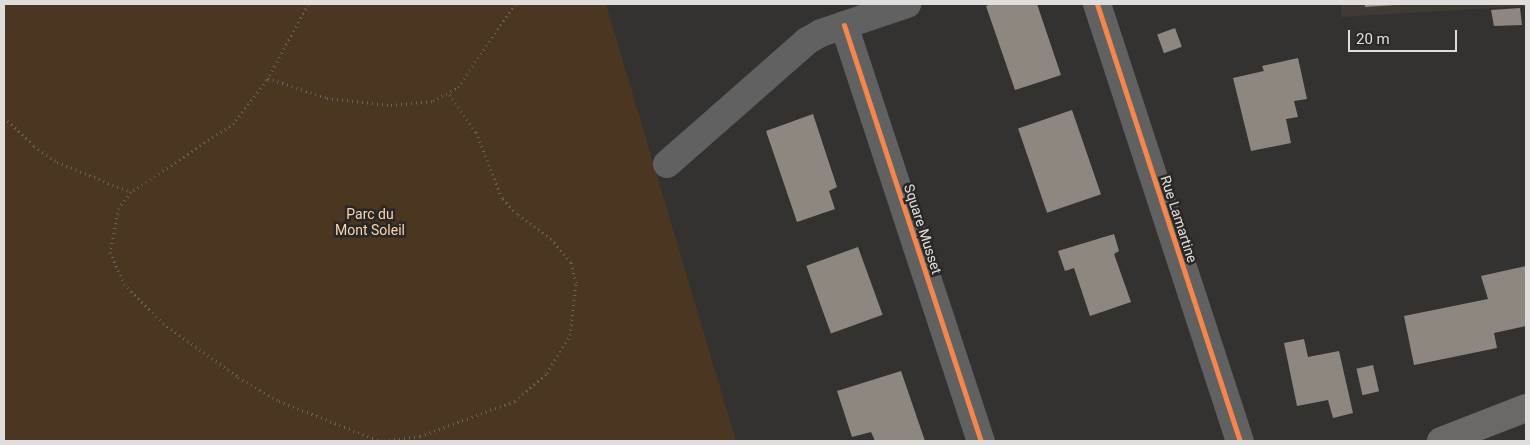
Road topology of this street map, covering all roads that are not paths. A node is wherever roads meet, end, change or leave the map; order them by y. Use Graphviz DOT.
graph roads {
  1 [pos="907,4"];
  2 [pos="1096,4"];
  3 [pos="844,24"];
  4 [pos="667,164"];
  5 [pos="1526,408"];
  6 [pos="981,441"];
  7 [pos="1240,441"];
  8 [pos="1441,441"];
  1 -- 3 [label="street"];
  2 -- 7 [label="street, Rue Lamartine"];
  3 -- 4 [label="street"];
  3 -- 6 [label="street, Square Musset"];
  5 -- 8 [label="main road"];
}
